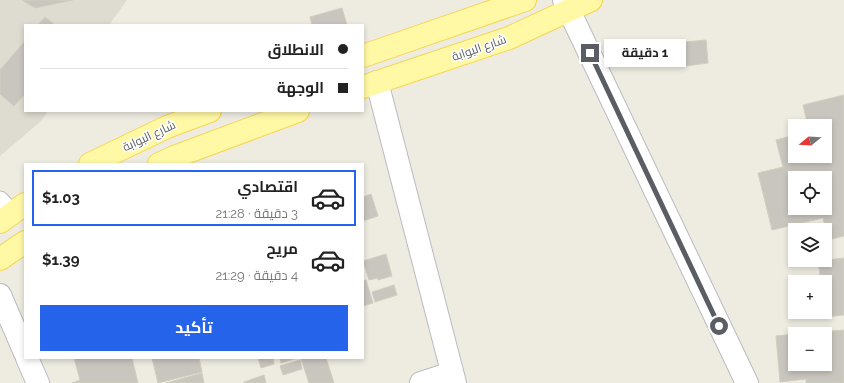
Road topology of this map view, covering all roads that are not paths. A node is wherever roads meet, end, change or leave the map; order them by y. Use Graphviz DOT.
graph roads {
  1 [pos="525,0"];
  2 [pos="591,0"];
  3 [pos="567,5"];
  4 [pos="364,56"];
  5 [pos="370,84"];
  6 [pos="207,112"];
  7 [pos="295,112"];
  8 [pos="92,163"];
  9 [pos="161,163"];
  10 [pos="24,243"];
  11 [pos="0,259"];
  12 [pos="0,295"];
  13 [pos="24,351"];
  14 [pos="27,359"];
  15 [pos="454,378"];
  16 [pos="38,383"];
  17 [pos="421,383"];
  18 [pos="747,383"];
  1 -- 4 [label="main road"];
  2 -- 3 [label="main road, شارع البوابة"];
  3 -- 5 [label="main road, شارع البوابة"];
  3 -- 18 [label="street"];
  5 -- 15 [label="street"];
  6 -- 8 [label="main road, شارع البوابة"];
  7 -- 9 [label="main road"];
  10 -- 11 [label="main road"];
  12 -- 13 [label="street"];
  14 -- 16 [label="street"];
  15 -- 17 [label="street"];
}
